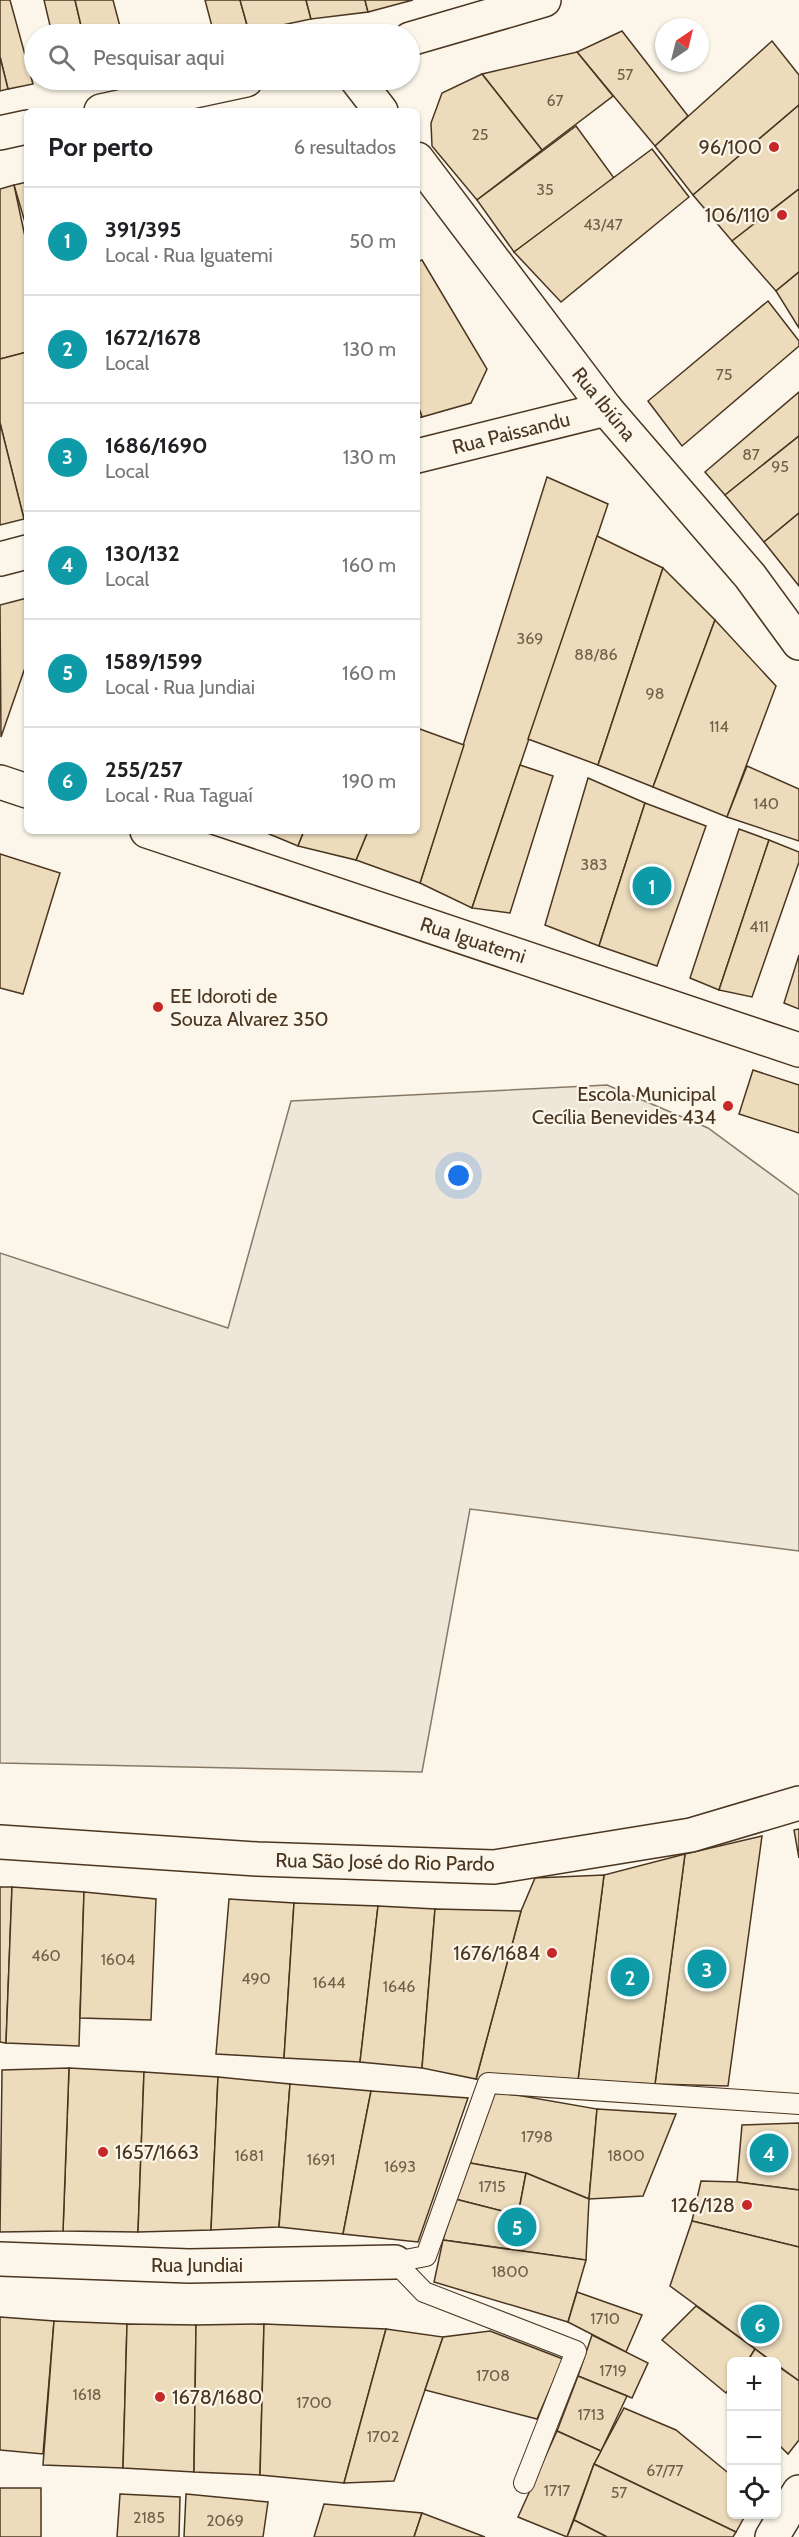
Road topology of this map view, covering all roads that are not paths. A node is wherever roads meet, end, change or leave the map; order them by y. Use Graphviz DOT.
graph roads {
  1 [pos="544,0"];
  2 [pos="420,36"];
  3 [pos="199,90"];
  4 [pos="365,90"];
  5 [pos="115,108"];
  6 [pos="379,108"];
  7 [pos="24,128"];
  8 [pos="0,133"];
  9 [pos="420,163"];
  10 [pos="606,410"];
  11 [pos="420,455"];
  12 [pos="24,553"];
  13 [pos="0,559"];
  14 [pos="799,643"];
  15 [pos="0,782"];
  16 [pos="24,790"];
  17 [pos="156,834"];
  18 [pos="799,1050"];
  19 [pos="799,1803"];
  20 [pos="0,1842"];
  21 [pos="799,2104"];
  22 [pos="0,2259"];
  23 [pos="395,2262"];
  24 [pos="524,2483"];
  25 [pos="799,2492"];
  26 [pos="772,2537"];
  1 -- 2 [label="street"];
  3 -- 5 [label="street"];
  4 -- 6 [label="street"];
  7 -- 8 [label="street"];
  9 -- 10 [label="street, Rua Ibiúna"];
  10 -- 11 [label="street, Rua Paissandu"];
  10 -- 14 [label="street, Rua Ibiúna"];
  12 -- 13 [label="street"];
  15 -- 16 [label="street"];
  17 -- 18 [label="street, Rua Iguatemi"];
  19 -- 20 [label="street, Rua São José do Rio Pardo"];
  21 -- 23 [label="lane"];
  22 -- 23 [label="street, Rua Jundiai"];
  23 -- 24 [label="lane"];
  25 -- 26 [label="street"];
}
